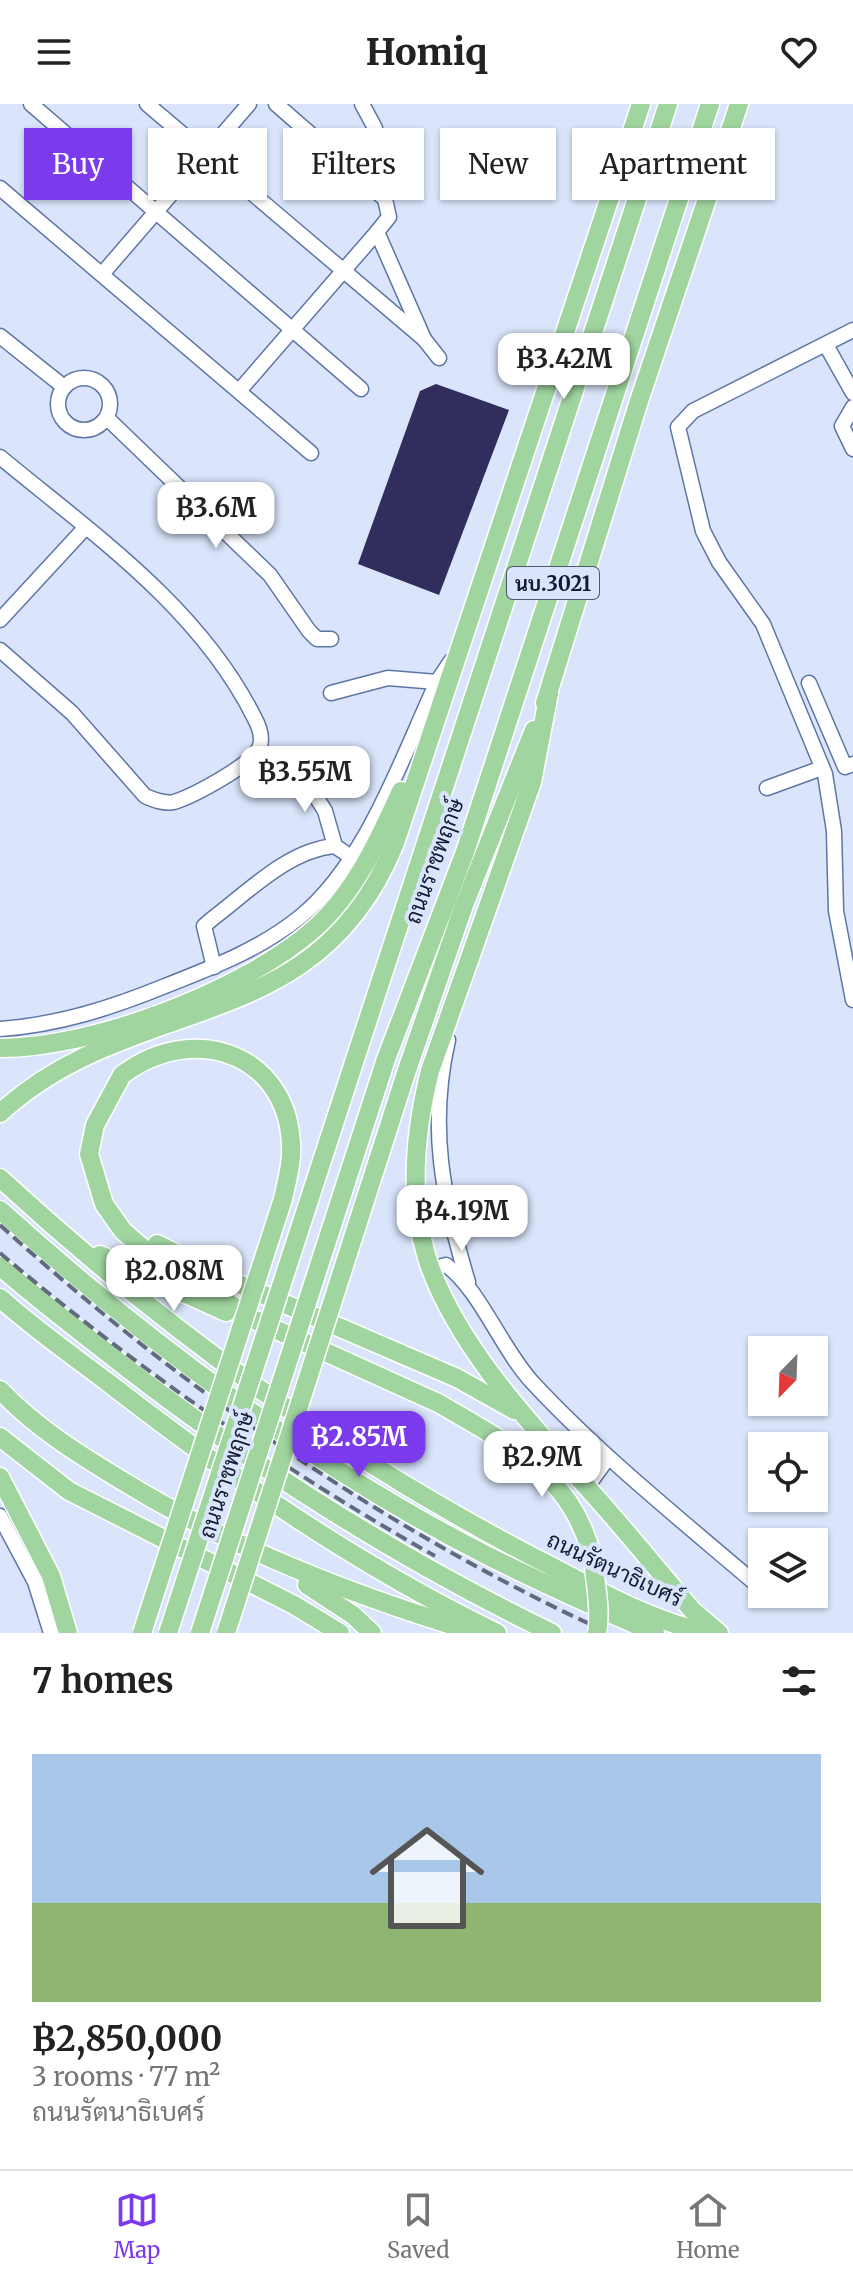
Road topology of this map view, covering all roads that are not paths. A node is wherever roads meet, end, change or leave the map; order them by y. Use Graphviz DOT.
graph roads {
  1 [pos="31,104"];
  2 [pos="147,104"];
  3 [pos="249,104"];
  4 [pos="276,104"];
  5 [pos="362,104"];
  6 [pos="643,104"];
  7 [pos="668,104"];
  8 [pos="710,104"];
  9 [pos="739,104"];
  10 [pos="175,128"];
  11 [pos="227,128"];
  12 [pos="375,128"];
  13 [pos="0,188"];
  14 [pos="164,200"];
  15 [pos="259,200"];
  16 [pos="154,212"];
  17 [pos="626,230"];
  18 [pos="377,232"];
  19 [pos="341,271"];
  20 [pos="103,273"];
  21 [pos="292,329"];
  22 [pos="853,330"];
  23 [pos="0,336"];
  24 [pos="424,339"];
  25 [pos="826,345"];
  26 [pos="439,358"];
  27 [pos="64,387"];
  28 [pos="361,389"];
  29 [pos="239,391"];
  30 [pos="853,393"];
  31 [pos="853,407"];
  32 [pos="107,418"];
  33 [pos="853,449"];
  34 [pos="311,453"];
  35 [pos="0,457"];
  36 [pos="85,528"];
  37 [pos="0,620"];
  38 [pos="0,629"];
  39 [pos="331,639"];
  40 [pos="0,648"];
  41 [pos="442,683"];
  42 [pos="809,683"];
  43 [pos="331,693"];
  44 [pos="549,693"];
  45 [pos="849,765"];
  46 [pos="823,771"];
  47 [pos="302,774"];
  48 [pos="767,788"];
  49 [pos="335,846"];
  50 [pos="351,857"];
  51 [pos="853,869"];
  52 [pos="837,872"];
  53 [pos="846,939"];
  54 [pos="214,967"];
  55 [pos="461,985"];
  56 [pos="853,1000"];
  57 [pos="0,1029"];
  58 [pos="0,1048"];
  59 [pos="0,1113"];
  60 [pos="0,1178"];
  61 [pos="104,1204"];
  62 [pos="0,1210"];
  63 [pos="62,1235"];
  64 [pos="0,1266"];
  65 [pos="432,1269"];
  66 [pos="472,1294"];
  67 [pos="0,1298"];
  68 [pos="307,1345"];
  69 [pos="0,1390"];
  70 [pos="133,1402"];
  71 [pos="528,1420"];
  72 [pos="0,1437"];
  73 [pos="608,1458"];
  74 [pos="0,1477"];
  75 [pos="587,1487"];
  76 [pos="301,1494"];
  77 [pos="0,1516"];
  78 [pos="234,1542"];
  79 [pos="748,1577"];
  80 [pos="51,1633"];
  81 [pos="68,1633"];
  82 [pos="142,1633"];
  83 [pos="168,1633"];
  84 [pos="200,1633"];
  85 [pos="226,1633"];
  86 [pos="340,1633"];
  87 [pos="372,1633"];
  88 [pos="477,1633"];
  89 [pos="497,1633"];
  90 [pos="552,1633"];
  91 [pos="597,1633"];
  92 [pos="655,1633"];
  93 [pos="707,1633"];
  94 [pos="719,1633"];
  1 -- 16 [label="street"];
  2 -- 10 [label="street"];
  3 -- 11 [label="street"];
  4 -- 18 [label="street"];
  5 -- 12 [label="street"];
  6 -- 17 [label="main road"];
  6 -- 41 [label="main road, นบ.3021"];
  7 -- 17 [label="main road, ถนนราชพฤกษ์ / นบ.3021"];
  8 -- 84 [label="main road, ถนนราชพฤกษ์ / นบ.3021, bridge"];
  9 -- 44 [label="main road, นบ.3021"];
  13 -- 20 [label="street"];
  14 -- 16 [label="street"];
  15 -- 19 [label="street"];
  16 -- 20 [label="street"];
  16 -- 21 [label="street"];
  17 -- 83 [label="main road, ถนนราชพฤกษ์ / นบ.3021, bridge"];
  18 -- 19 [label="street"];
  18 -- 24 [label="street"];
  19 -- 21 [label="street"];
  19 -- 24 [label="street"];
  20 -- 29 [label="street"];
  21 -- 28 [label="street"];
  21 -- 29 [label="street"];
  22 -- 25 [label="street"];
  23 -- 27 [label="street"];
  24 -- 26 [label="street"];
  25 -- 30 [label="street"];
  25 -- 46 [label="street"];
  27 -- 32 [label="street"];
  27 -- 32 [label="street"];
  29 -- 34 [label="street"];
  31 -- 33 [label="street"];
  32 -- 39 [label="street"];
  35 -- 36 [label="street"];
  36 -- 37 [label="street"];
  36 -- 40 [label="street"];
  38 -- 40 [label="street"];
  41 -- 43 [label="street"];
  41 -- 50 [label="street"];
  41 -- 58 [label="main road"];
  41 -- 59 [label="main road"];
  42 -- 45 [label="street"];
  44 -- 55 [label="main road"];
  44 -- 85 [label="main road, bridge"];
  45 -- 46 [label="street"];
  46 -- 48 [label="street"];
  46 -- 52 [label="street"];
  47 -- 49 [label="street"];
  49 -- 50 [label="street"];
  49 -- 54 [label="street"];
  50 -- 54 [label="street"];
  51 -- 52 [label="street"];
  52 -- 53 [label="street"];
  53 -- 56 [label="street"];
  54 -- 57 [label="street"];
  55 -- 65 [label="main road"];
  55 -- 66 [label="street"];
  60 -- 63 [label="main road, ถนนรัตนาธิเบศร์"];
  61 -- 68 [label="main road"];
  61 -- 71 [label="main road"];
  61 -- 82 [label="main road, bridge"];
  62 -- 92 [label="main road, ถนนรัตนาธิเบศร์"];
  63 -- 68 [label="main road"];
  63 -- 93 [label="main road, ถนนรัตนาธิเบศร์"];
  64 -- 76 [label="main road"];
  65 -- 66 [label="street"];
  65 -- 71 [label="main road"];
  66 -- 73 [label="street"];
  67 -- 70 [label="main road"];
  68 -- 91 [label="main road, bridge"];
  69 -- 78 [label="main road"];
  70 -- 76 [label="main road"];
  70 -- 89 [label="main road"];
  71 -- 75 [label="main road"];
  72 -- 86 [label="main road"];
  73 -- 75 [label="street"];
  73 -- 79 [label="street"];
  74 -- 81 [label="main road"];
  75 -- 94 [label="main road"];
  76 -- 90 [label="main road"];
  77 -- 80 [label="street"];
  78 -- 87 [label="main road"];
  78 -- 88 [label="main road"];
}
